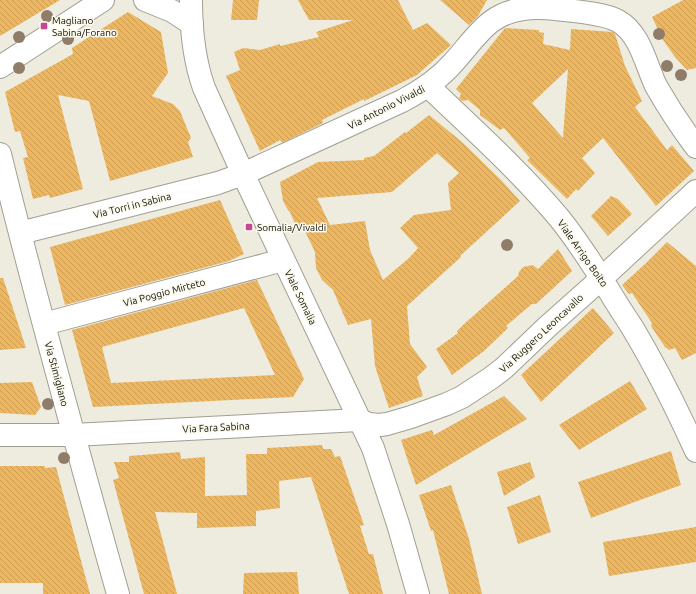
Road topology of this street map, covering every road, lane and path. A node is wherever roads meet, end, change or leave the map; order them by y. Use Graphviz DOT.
graph roads {
  1 [pos="103,0"];
  2 [pos="145,0"];
  3 [pos="191,0"];
  4 [pos="192,24"];
  5 [pos="0,67"];
  6 [pos="428,86"];
  7 [pos="696,147"];
  8 [pos="0,154"];
  9 [pos="243,174"];
  10 [pos="696,191"];
  11 [pos="20,233"];
  12 [pos="284,260"];
  13 [pos="602,278"];
  14 [pos="44,324"];
  15 [pos="359,420"];
  16 [pos="73,434"];
  17 [pos="0,435"];
  18 [pos="696,451"];
  19 [pos="118,594"];
  20 [pos="418,594"];
  1 -- 5 [label="street"];
  2 -- 4 [label="street"];
  3 -- 4 [label="street, Viale Somalia"];
  4 -- 9 [label="street, Viale Somalia"];
  6 -- 7 [label="street, Via Antonio Vivaldi"];
  6 -- 9 [label="street, Via Antonio Vivaldi"];
  6 -- 13 [label="street, Viale Arrigo Boito"];
  8 -- 11 [label="street, Via Stimigliano"];
  9 -- 11 [label="street, Via Torri in Sabina"];
  9 -- 12 [label="street, Viale Somalia"];
  10 -- 13 [label="street, Via Ruggero Leoncavallo"];
  11 -- 14 [label="street, Via Stimigliano"];
  12 -- 14 [label="street, Via Poggio Mirteto"];
  12 -- 15 [label="street, Viale Somalia"];
  13 -- 15 [label="street, Via Ruggero Leoncavallo"];
  13 -- 18 [label="street, Viale Arrigo Boito"];
  14 -- 16 [label="street, Via Stimigliano"];
  15 -- 16 [label="street, Via Fara Sabina"];
  15 -- 20 [label="street, Viale Somalia"];
  16 -- 17 [label="street, Via Fara Sabina"];
  16 -- 19 [label="street, Via Stimigliano"];
}
